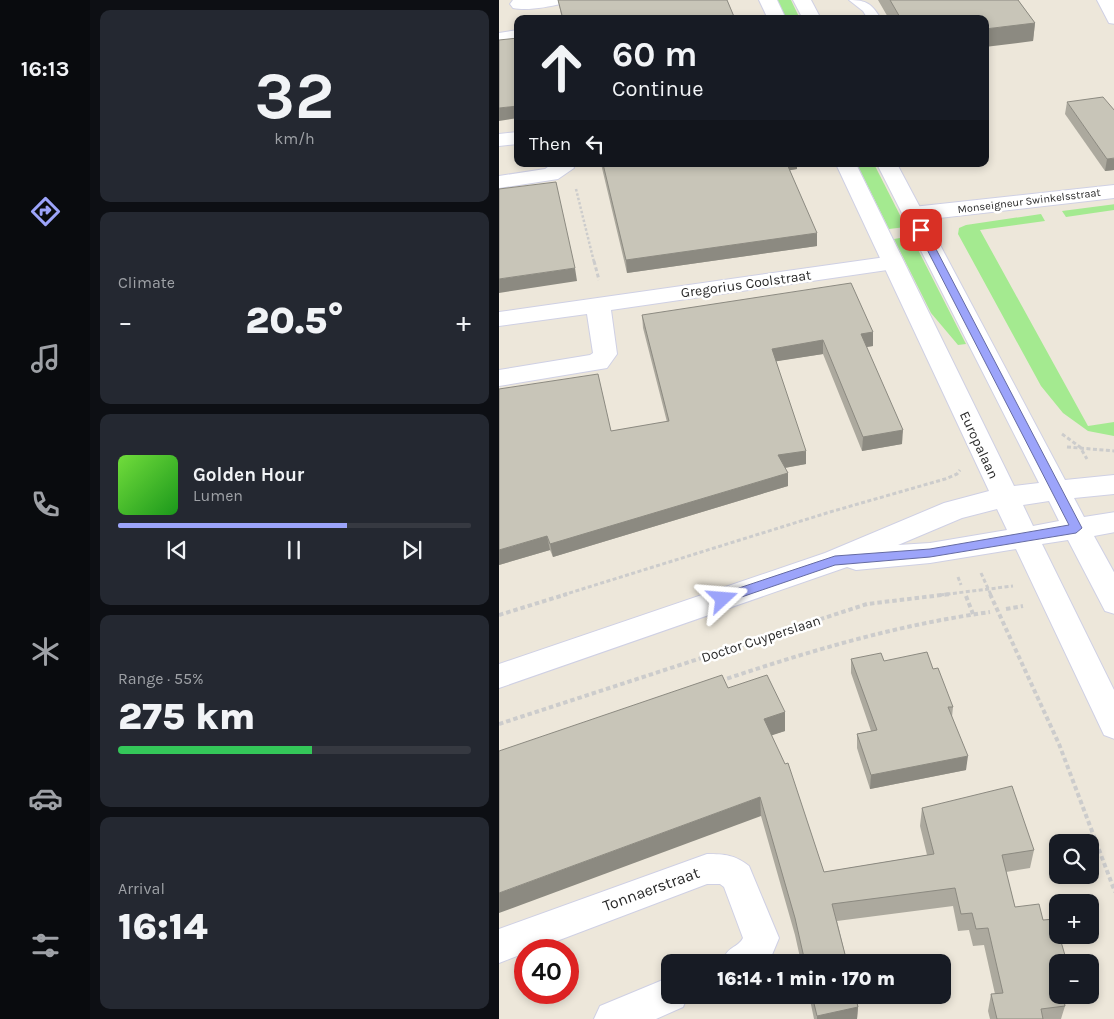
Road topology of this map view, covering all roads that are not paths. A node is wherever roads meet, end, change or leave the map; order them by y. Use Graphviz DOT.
graph roads {
  1 [pos="555,0"];
  2 [pos="768,0"];
  3 [pos="802,0"];
  4 [pos="856,0"];
  5 [pos="1106,0"];
  6 [pos="1109,0"];
  7 [pos="1114,1"];
  8 [pos="499,6"];
  9 [pos="521,11"];
  10 [pos="775,15"];
  11 [pos="810,15"];
  12 [pos="872,15"];
  13 [pos="1114,19"];
  14 [pos="514,36"];
  15 [pos="499,38"];
  16 [pos="514,138"];
  17 [pos="499,140"];
  18 [pos="563,167"];
  19 [pos="847,167"];
  20 [pos="889,167"];
  21 [pos="499,182"];
  22 [pos="1114,191"];
  23 [pos="913,214"];
  24 [pos="893,263"];
  25 [pos="598,304"];
  26 [pos="499,319"];
  27 [pos="499,378"];
  28 [pos="1114,484"];
  29 [pos="1056,491"];
  30 [pos="1004,498"];
  31 [pos="1114,522"];
  32 [pos="1076,528"];
  33 [pos="1023,537"];
  34 [pos="835,560"];
  35 [pos="1114,603"];
  36 [pos="499,676"];
  37 [pos="1114,726"];
  38 [pos="499,946"];
  39 [pos="753,954"];
  40 [pos="661,999"];
  41 [pos="613,1019"];
  1 -- 9 [label="street"];
  2 -- 10 [label="street"];
  3 -- 11 [label="street"];
  4 -- 12 [label="lane"];
  5 -- 13 [label="street"];
  6 -- 7 [label="street"];
  8 -- 9 [label="street"];
  14 -- 15 [label="street"];
  16 -- 17 [label="street"];
  18 -- 21 [label="street"];
  19 -- 24 [label="street, Europalaan"];
  20 -- 23 [label="street"];
  22 -- 23 [label="street, Monseigneur Swinkelsstraat"];
  23 -- 29 [label="street"];
  24 -- 25 [label="street, Gregorius Coolstraat"];
  24 -- 30 [label="street, Europalaan"];
  25 -- 26 [label="street, Gregorius Coolstraat"];
  25 -- 27 [label="street"];
  28 -- 29 [label="street"];
  29 -- 30 [label="street"];
  29 -- 32 [label="street"];
  30 -- 33 [label="street, Europalaan"];
  30 -- 34 [label="street"];
  31 -- 32 [label="street"];
  32 -- 33 [label="street"];
  32 -- 35 [label="street"];
  33 -- 34 [label="street"];
  33 -- 37 [label="street, Europalaan"];
  34 -- 36 [label="street"];
  38 -- 39 [label="street, Tonnaerstraat"];
  40 -- 41 [label="street"];
}
